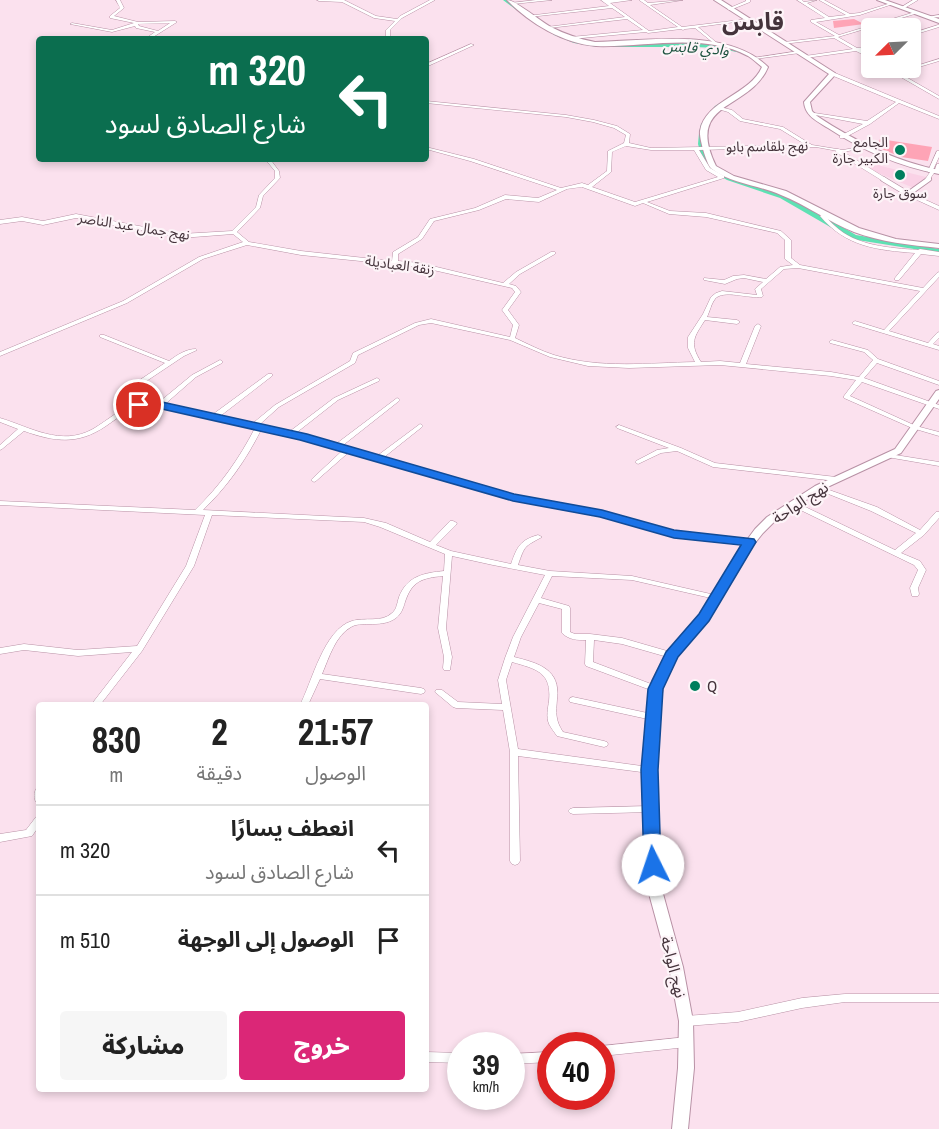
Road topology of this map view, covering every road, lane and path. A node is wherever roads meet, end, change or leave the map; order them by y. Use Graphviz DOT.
graph roads {
  1 [pos="118,0"];
  2 [pos="319,0"];
  3 [pos="433,0"];
  4 [pos="520,0"];
  5 [pos="550,0"];
  6 [pos="630,0"];
  7 [pos="641,0"];
  8 [pos="681,0"];
  9 [pos="717,0"];
  10 [pos="748,0"];
  11 [pos="815,0"];
  12 [pos="821,0"];
  13 [pos="879,0"];
  14 [pos="916,0"];
  15 [pos="511,1"];
  16 [pos="605,1"];
  17 [pos="801,1"];
  18 [pos="647,4"];
  19 [pos="891,4"];
  20 [pos="613,7"];
  21 [pos="902,8"];
  22 [pos="729,9"];
  23 [pos="916,13"];
  24 [pos="849,15"];
  25 [pos="530,16"];
  26 [pos="939,16"];
  27 [pos="929,17"];
  28 [pos="628,18"];
  29 [pos="828,18"];
  30 [pos="397,20"];
  31 [pos="748,20"];
  32 [pos="939,21"];
  33 [pos="137,23"];
  34 [pos="72,24"];
  35 [pos="939,26"];
  36 [pos="549,27"];
  37 [pos="697,28"];
  38 [pos="683,29"];
  39 [pos="645,31"];
  40 [pos="159,32"];
  41 [pos="921,32"];
  42 [pos="152,36"];
  43 [pos="388,36"];
  44 [pos="837,37"];
  45 [pos="571,38"];
  46 [pos="784,43"];
  47 [pos="716,44"];
  48 [pos="472,45"];
  49 [pos="860,51"];
  50 [pos="799,52"];
  51 [pos="806,57"];
  52 [pos="755,58"];
  53 [pos="937,62"];
  54 [pos="429,65"];
  55 [pos="921,66"];
  56 [pos="833,74"];
  57 [pos="905,78"];
  58 [pos="939,98"];
  59 [pos="429,102"];
  60 [pos="898,102"];
  61 [pos="720,108"];
  62 [pos="810,113"];
  63 [pos="939,118"];
  64 [pos="868,123"];
  65 [pos="842,136"];
  66 [pos="626,144"];
  67 [pos="811,146"];
  68 [pos="862,147"];
  69 [pos="706,148"];
  70 [pos="429,149"];
  71 [pos="696,149"];
  72 [pos="838,151"];
  73 [pos="939,152"];
  74 [pos="270,162"];
  75 [pos="934,169"];
  76 [pos="590,186"];
  77 [pos="562,190"];
  78 [pos="908,195"];
  79 [pos="644,203"];
  80 [pos="939,208"];
  81 [pos="823,216"];
  82 [pos="0,222"];
  83 [pos="234,232"];
  84 [pos="247,243"];
  85 [pos="939,246"];
  86 [pos="920,251"];
  87 [pos="553,254"];
  88 [pos="939,254"];
  89 [pos="395,262"];
  90 [pos="798,266"];
  91 [pos="938,274"];
  92 [pos="706,279"];
  93 [pos="897,279"];
  94 [pos="765,281"];
  95 [pos="504,285"];
  96 [pos="923,290"];
  97 [pos="703,318"];
  98 [pos="737,322"];
  99 [pos="855,323"];
  100 [pos="758,326"];
  101 [pos="885,332"];
  102 [pos="939,334"];
  103 [pos="102,336"];
  104 [pos="512,339"];
  105 [pos="832,342"];
  106 [pos="929,345"];
  107 [pos="939,348"];
  108 [pos="194,350"];
  109 [pos="0,354"];
  110 [pos="876,360"];
  111 [pos="220,362"];
  112 [pos="169,363"];
  113 [pos="699,363"];
  114 [pos="743,364"];
  115 [pos="270,375"];
  116 [pos="377,380"];
  117 [pos="860,380"];
  118 [pos="939,383"];
  119 [pos="939,393"];
  120 [pos="397,400"];
  121 [pos="144,404"];
  122 [pos="160,405"];
  123 [pos="935,406"];
  124 [pos="214,417"];
  125 [pos="0,420"];
  126 [pos="420,426"];
  127 [pos="257,427"];
  128 [pos="618,427"];
  129 [pos="914,427"];
  130 [pos="24,428"];
  131 [pos="291,434"];
  132 [pos="939,434"];
  133 [pos="338,446"];
  134 [pos="0,448"];
  135 [pos="348,449"];
  136 [pos="679,449"];
  137 [pos="889,456"];
  138 [pos="379,458"];
  139 [pos="638,462"];
  140 [pos="939,464"];
  141 [pos="836,479"];
  142 [pos="314,480"];
  143 [pos="818,488"];
  144 [pos="0,503"];
  145 [pos="792,504"];
  146 [pos="196,513"];
  147 [pos="209,514"];
  148 [pos="939,514"];
  149 [pos="453,523"];
  150 [pos="921,533"];
  151 [pos="538,537"];
  152 [pos="749,542"];
  153 [pos="431,546"];
  154 [pos="449,553"];
  155 [pos="896,553"];
  156 [pos="514,567"];
  157 [pos="447,573"];
  158 [pos="550,573"];
  159 [pos="915,594"];
  160 [pos="715,597"];
  161 [pos="538,600"];
  162 [pos="590,637"];
  163 [pos="139,649"];
  164 [pos="0,651"];
  165 [pos="671,655"];
  166 [pos="509,658"];
  167 [pos="447,668"];
  168 [pos="319,676"];
  169 [pos="656,689"];
  170 [pos="421,691"];
  171 [pos="439,692"];
  172 [pos="573,700"];
  173 [pos="97,702"];
  174 [pos="306,702"];
  175 [pos="506,707"];
  176 [pos="652,717"];
  177 [pos="604,744"];
  178 [pos="514,752"];
  179 [pos="650,770"];
  180 [pos="651,809"];
  181 [pos="573,811"];
  182 [pos="36,823"];
  183 [pos="0,838"];
  184 [pos="515,861"];
  185 [pos="939,998"];
  186 [pos="686,1021"];
  187 [pos="687,1042"];
  188 [pos="615,1050"];
  189 [pos="429,1057"];
  190 [pos="447,1058"];
  191 [pos="680,1129"];
  1 -- 33 [label="street"];
  2 -- 30 [label="street"];
  3 -- 30 [label="street"];
  4 -- 15 [label="street"];
  5 -- 15 [label="street"];
  6 -- 16 [label="street"];
  7 -- 18 [label="street"];
  8 -- 18 [label="street"];
  9 -- 22 [label="street"];
  10 -- 22 [label="street"];
  11 -- 17 [label="street"];
  12 -- 24 [label="street"];
  13 -- 19 [label="street"];
  14 -- 21 [label="street"];
  15 -- 25 [label="street"];
  16 -- 20 [label="street"];
  17 -- 29 [label="street"];
  18 -- 38 [label="street"];
  19 -- 21 [label="street"];
  19 -- 24 [label="street"];
  20 -- 25 [label="street"];
  20 -- 28 [label="street"];
  21 -- 23 [label="street"];
  22 -- 31 [label="street"];
  23 -- 27 [label="street"];
  23 -- 44 [label="street"];
  24 -- 29 [label="street"];
  25 -- 36 [label="street"];
  26 -- 27 [label="street"];
  27 -- 32 [label="street"];
  28 -- 36 [label="street"];
  28 -- 39 [label="street"];
  29 -- 44 [label="street"];
  30 -- 43 [label="street"];
  31 -- 37 [label="street"];
  31 -- 46 [label="street"];
  33 -- 34 [label="street"];
  33 -- 40 [label="street"];
  33 -- 40 [label="street"];
  35 -- 41 [label="street"];
  36 -- 45 [label="street"];
  37 -- 38 [label="street"];
  37 -- 47 [label="street"];
  38 -- 39 [label="street"];
  39 -- 45 [label="street"];
  40 -- 42 [label="street"];
  44 -- 46 [label="street"];
  44 -- 49 [label="street"];
  45 -- 47 [label="street"];
  46 -- 50 [label="street"];
  47 -- 52 [label="street"];
  48 -- 54 [label="street"];
  49 -- 51 [label="street"];
  50 -- 51 [label="street"];
  50 -- 52 [label="street"];
  51 -- 56 [label="street"];
  52 -- 61 [label="street"];
  53 -- 55 [label="street"];
  56 -- 60 [label="street"];
  56 -- 62 [label="street"];
  57 -- 58 [label="street"];
  59 -- 66 [label="street"];
  60 -- 63 [label="street"];
  60 -- 64 [label="street"];
  61 -- 67 [label="street"];
  61 -- 69 [label="street"];
  62 -- 64 [label="street"];
  62 -- 65 [label="street"];
  64 -- 65 [label="street"];
  65 -- 68 [label="street"];
  66 -- 71 [label="street, نهج بلقاسم بابو"];
  66 -- 76 [label="street"];
  67 -- 69 [label="street, نهج بلقاسم بابو"];
  67 -- 72 [label="street, نهج بلقاسم بابو"];
  68 -- 72 [label="street, نهج بلقاسم بابو"];
  68 -- 75 [label="street"];
  69 -- 71 [label="street, نهج بلقاسم بابو"];
  69 -- 81 [label="street"];
  70 -- 77 [label="street"];
  71 -- 79 [label="street"];
  72 -- 78 [label="street"];
  73 -- 75 [label="street"];
  74 -- 83 [label="street"];
  75 -- 78 [label="street"];
  76 -- 77 [label="street"];
  76 -- 79 [label="street"];
  77 -- 89 [label="street"];
  78 -- 80 [label="street"];
  79 -- 90 [label="street"];
  81 -- 85 [label="street"];
  81 -- 86 [label="street"];
  82 -- 83 [label="street, نهج جمال عبد الناصر"];
  83 -- 84 [label="street"];
  84 -- 89 [label="street, زنقة العباديلة"];
  84 -- 109 [label="street"];
  86 -- 88 [label="street"];
  86 -- 93 [label="street"];
  87 -- 95 [label="street"];
  89 -- 95 [label="street, زنقة العباديلة"];
  90 -- 94 [label="street"];
  90 -- 96 [label="street"];
  91 -- 96 [label="street"];
  92 -- 94 [label="street"];
  94 -- 97 [label="street"];
  95 -- 104 [label="street"];
  96 -- 101 [label="street"];
  97 -- 98 [label="street"];
  97 -- 113 [label="street"];
  99 -- 101 [label="street"];
  100 -- 114 [label="street"];
  101 -- 106 [label="street"];
  102 -- 106 [label="street"];
  103 -- 112 [label="street"];
  104 -- 113 [label="street"];
  104 -- 127 [label="street"];
  105 -- 110 [label="street"];
  106 -- 107 [label="street"];
  108 -- 112 [label="street"];
  110 -- 117 [label="street"];
  110 -- 118 [label="street"];
  111 -- 122 [label="street"];
  112 -- 121 [label="street"];
  113 -- 114 [label="street"];
  114 -- 117 [label="street"];
  115 -- 124 [label="street"];
  116 -- 131 [label="street"];
  117 -- 123 [label="street"];
  117 -- 129 [label="street"];
  119 -- 123 [label="street, نهج الواحة"];
  120 -- 133 [label="street"];
  121 -- 122 [label="street"];
  121 -- 130 [label="street"];
  122 -- 124 [label="street"];
  123 -- 129 [label="street, نهج الواحة"];
  124 -- 127 [label="street"];
  125 -- 130 [label="street"];
  126 -- 138 [label="street"];
  127 -- 131 [label="street"];
  127 -- 146 [label="street"];
  128 -- 136 [label="street"];
  129 -- 132 [label="street"];
  129 -- 137 [label="street, نهج الواحة"];
  130 -- 134 [label="street"];
  131 -- 133 [label="street"];
  133 -- 135 [label="street"];
  135 -- 138 [label="street"];
  135 -- 142 [label="street"];
  136 -- 139 [label="street"];
  136 -- 141 [label="street"];
  137 -- 140 [label="street"];
  137 -- 141 [label="street, نهج الواحة"];
  138 -- 152 [label="street"];
  141 -- 143 [label="street, نهج الواحة"];
  143 -- 145 [label="street, نهج الواحة"];
  143 -- 150 [label="street"];
  144 -- 146 [label="street"];
  145 -- 152 [label="street, نهج الواحة"];
  145 -- 155 [label="street"];
  146 -- 147 [label="street"];
  147 -- 153 [label="street"];
  147 -- 163 [label="street"];
  148 -- 150 [label="street"];
  149 -- 153 [label="street"];
  150 -- 155 [label="street"];
  151 -- 156 [label="street"];
  152 -- 160 [label="street, نهج الواحة"];
  153 -- 154 [label="street"];
  154 -- 156 [label="street"];
  154 -- 157 [label="street"];
  155 -- 159 [label="street"];
  156 -- 158 [label="street"];
  157 -- 167 [label="street"];
  157 -- 168 [label="street"];
  158 -- 160 [label="street"];
  158 -- 161 [label="street"];
  160 -- 165 [label="street, نهج الواحة"];
  161 -- 162 [label="street"];
  161 -- 166 [label="street"];
  162 -- 165 [label="street"];
  162 -- 169 [label="street"];
  163 -- 164 [label="street"];
  163 -- 173 [label="street"];
  165 -- 169 [label="street, نهج الواحة"];
  166 -- 175 [label="street"];
  166 -- 177 [label="street"];
  168 -- 170 [label="street"];
  168 -- 174 [label="street"];
  169 -- 176 [label="street, نهج الواحة"];
  171 -- 175 [label="street"];
  172 -- 176 [label="street"];
  175 -- 178 [label="street"];
  176 -- 179 [label="street, نهج الواحة"];
  178 -- 179 [label="street"];
  178 -- 184 [label="street"];
  179 -- 180 [label="street, نهج الواحة"];
  180 -- 181 [label="street"];
  180 -- 186 [label="street, نهج الواحة"];
  182 -- 183 [label="street"];
  185 -- 186 [label="street"];
  186 -- 187 [label="street, نهج الواحة"];
  187 -- 188 [label="street"];
  187 -- 191 [label="street, نهج الواحة"];
  189 -- 190 [label="street"];
}
